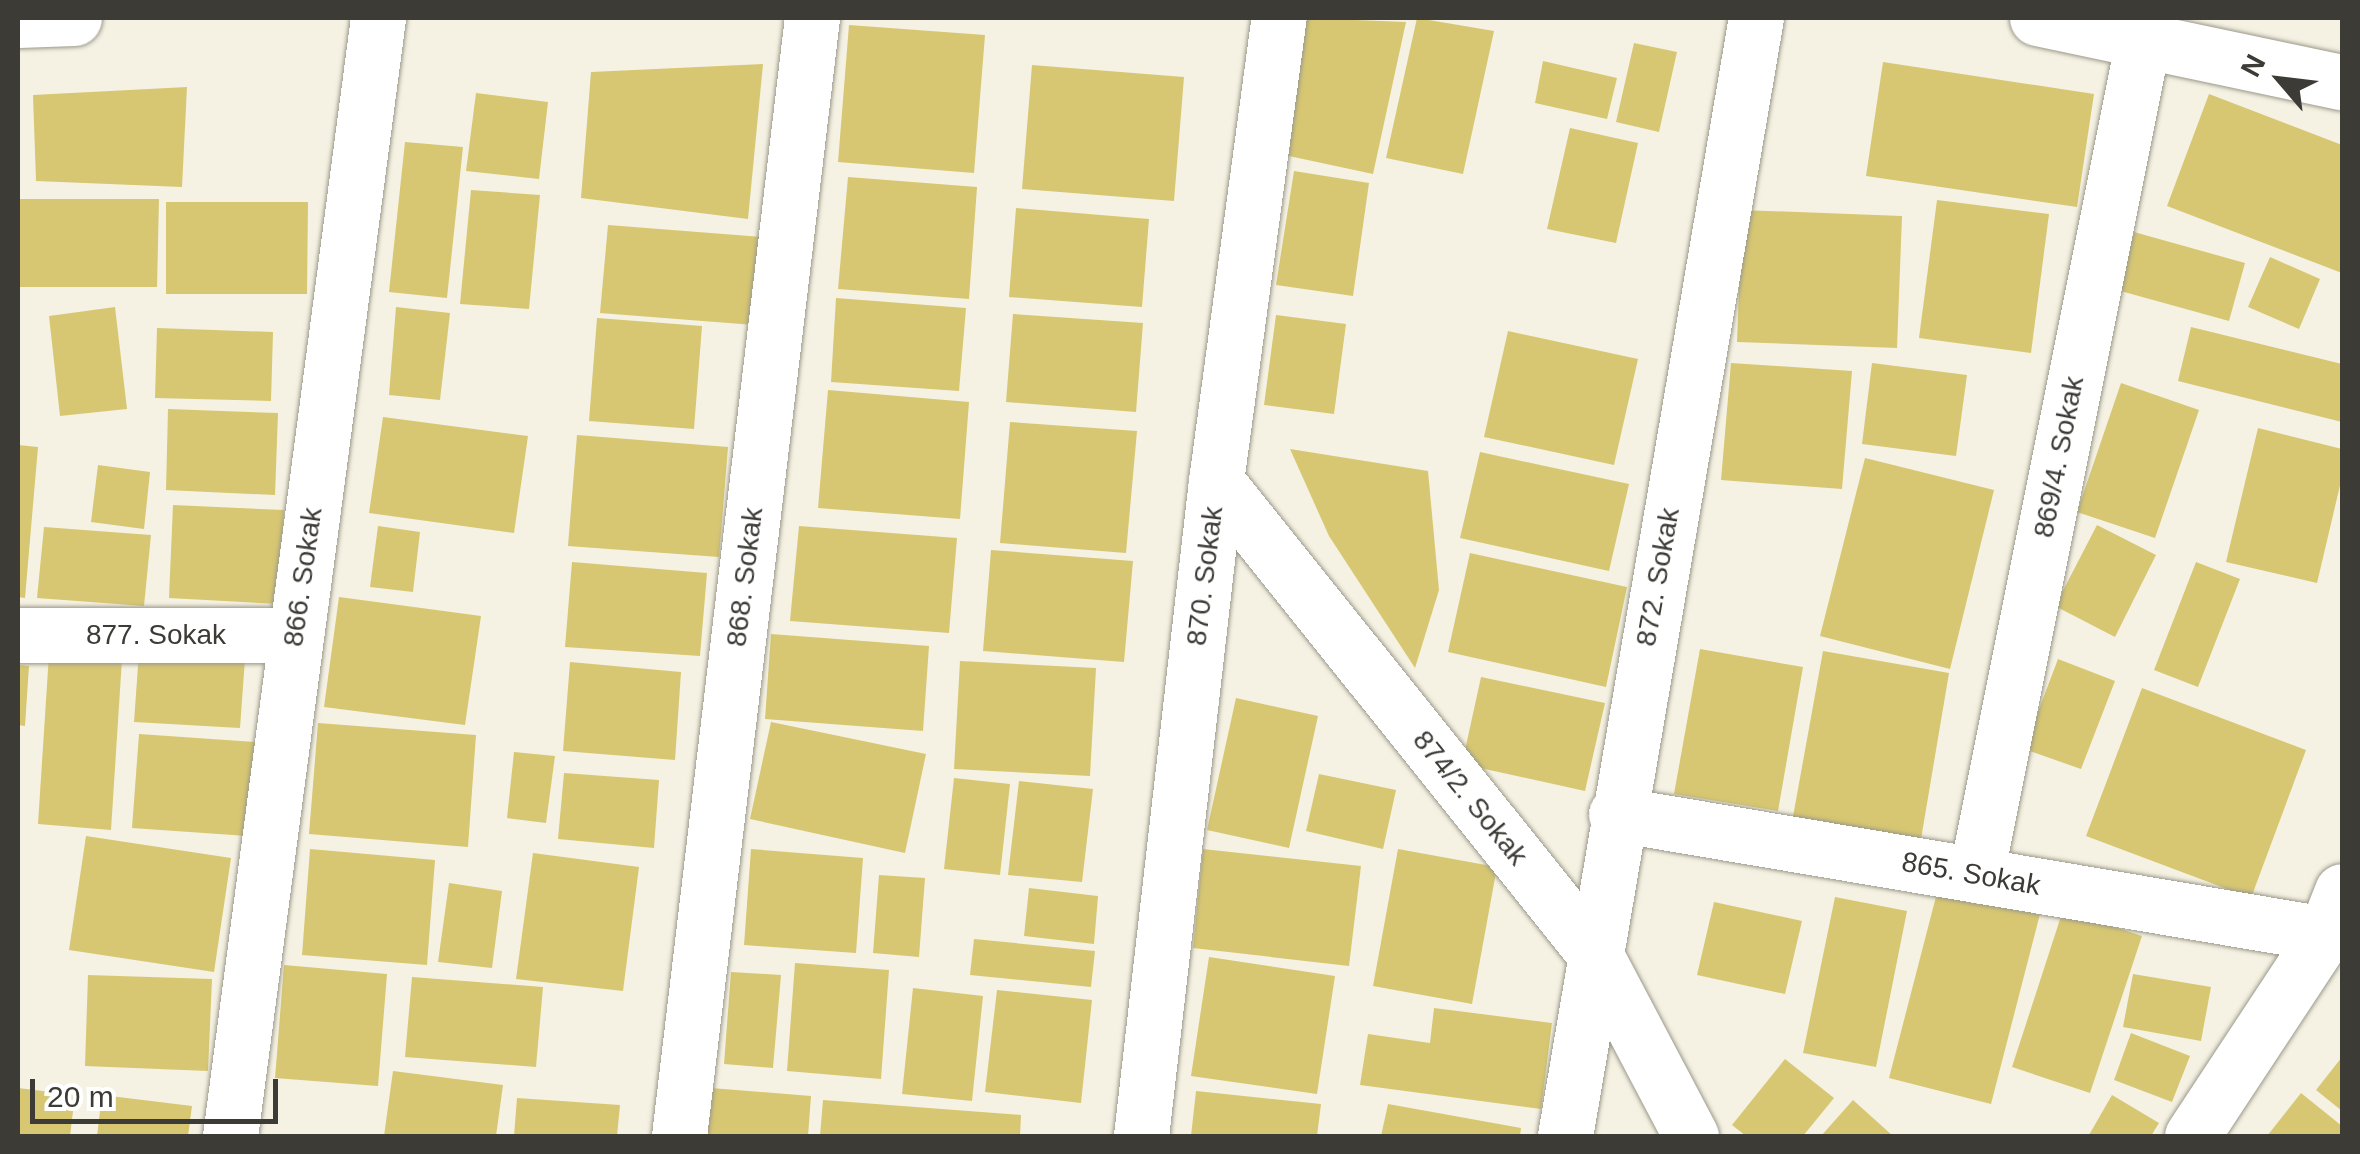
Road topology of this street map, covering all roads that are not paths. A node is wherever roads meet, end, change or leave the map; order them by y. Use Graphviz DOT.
graph roads {
  1 [pos="74,18"];
  2 [pos="378,18"];
  3 [pos="812,18"];
  4 [pos="1279,18"];
  5 [pos="1756,18"];
  6 [pos="2037,18"];
  7 [pos="18,20"];
  8 [pos="2143,40"];
  9 [pos="2342,82"];
  10 [pos="1216,480"];
  11 [pos="18,634"];
  12 [pos="295,635"];
  13 [pos="1616,814"];
  14 [pos="1976,875"];
  15 [pos="2334,912"];
  16 [pos="1595,954"];
  17 [pos="230,1136"];
  18 [pos="679,1136"];
  19 [pos="1141,1136"];
  20 [pos="1565,1136"];
  21 [pos="1691,1136"];
  22 [pos="2192,1136"];
  1 -- 7 [label="street"];
  2 -- 12 [label="street, 866. Sokak"];
  3 -- 18 [label="street, 868. Sokak"];
  4 -- 10 [label="street, 870. Sokak"];
  5 -- 13 [label="street, 872. Sokak"];
  6 -- 8 [label="street"];
  8 -- 9 [label="street"];
  8 -- 14 [label="street, 869/4. Sokak"];
  10 -- 16 [label="street, 874/2. Sokak"];
  10 -- 19 [label="street, 870. Sokak"];
  11 -- 12 [label="street, 877. Sokak"];
  12 -- 17 [label="street, 866. Sokak"];
  13 -- 14 [label="street, 865. Sokak"];
  13 -- 16 [label="street, 872. Sokak"];
  14 -- 15 [label="street, 865. Sokak"];
  15 -- 22 [label="street"];
  16 -- 20 [label="street, 872. Sokak"];
  16 -- 21 [label="street, 874/2. Sokak"];
}
